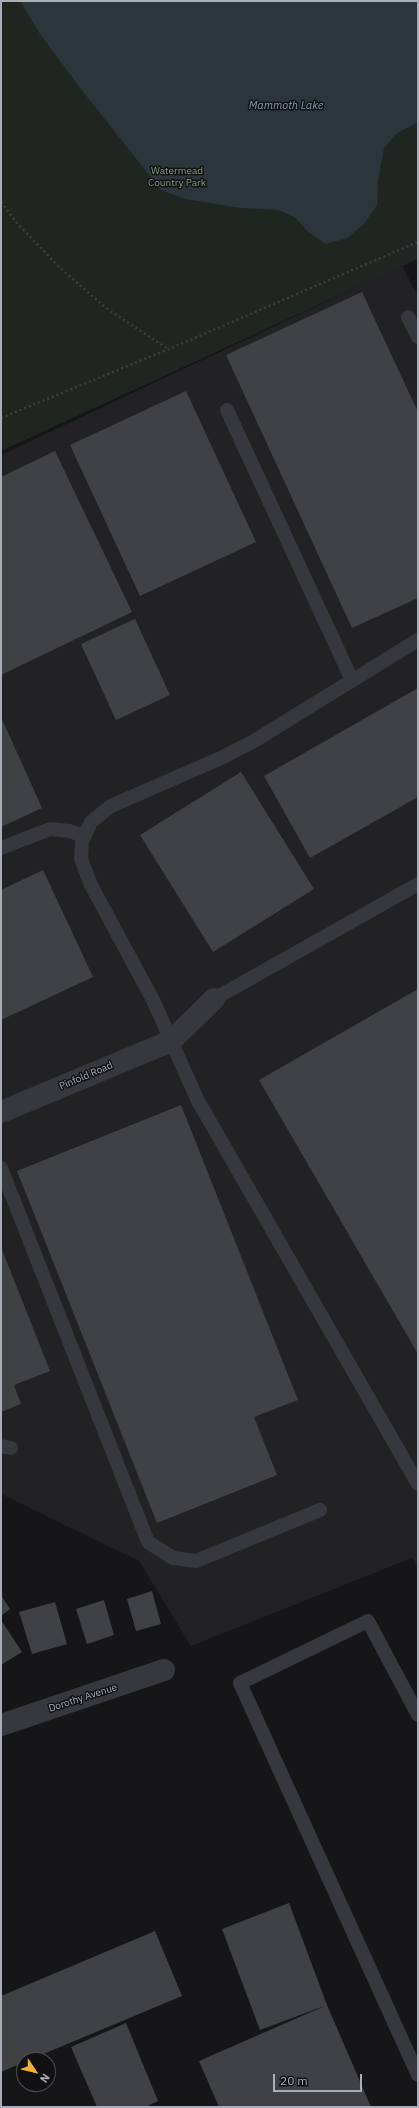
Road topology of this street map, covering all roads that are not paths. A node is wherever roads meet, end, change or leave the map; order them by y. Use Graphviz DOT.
graph roads {
  1 [pos="408,317"];
  2 [pos="418,337"];
  3 [pos="227,410"];
  4 [pos="418,640"];
  5 [pos="352,680"];
  6 [pos="85,836"];
  7 [pos="1,848"];
  8 [pos="418,884"];
  9 [pos="214,999"];
  10 [pos="171,1041"];
  11 [pos="1,1112"];
  12 [pos="1,1168"];
  13 [pos="418,1484"];
  14 [pos="320,1510"];
  15 [pos="164,1670"];
  16 [pos="418,1715"];
  17 [pos="1,1725"];
  18 [pos="418,2075"];
  1 -- 2 [label="lane"];
  3 -- 5 [label="lane"];
  4 -- 5 [label="lane"];
  5 -- 6 [label="lane"];
  6 -- 7 [label="lane"];
  6 -- 10 [label="lane"];
  8 -- 9 [label="lane"];
  9 -- 10 [label="street, Pinfold Road"];
  10 -- 11 [label="street, Pinfold Road"];
  10 -- 13 [label="lane"];
  12 -- 14 [label="lane"];
  15 -- 17 [label="street, Dorothy Avenue"];
  16 -- 18 [label="lane"];
}
